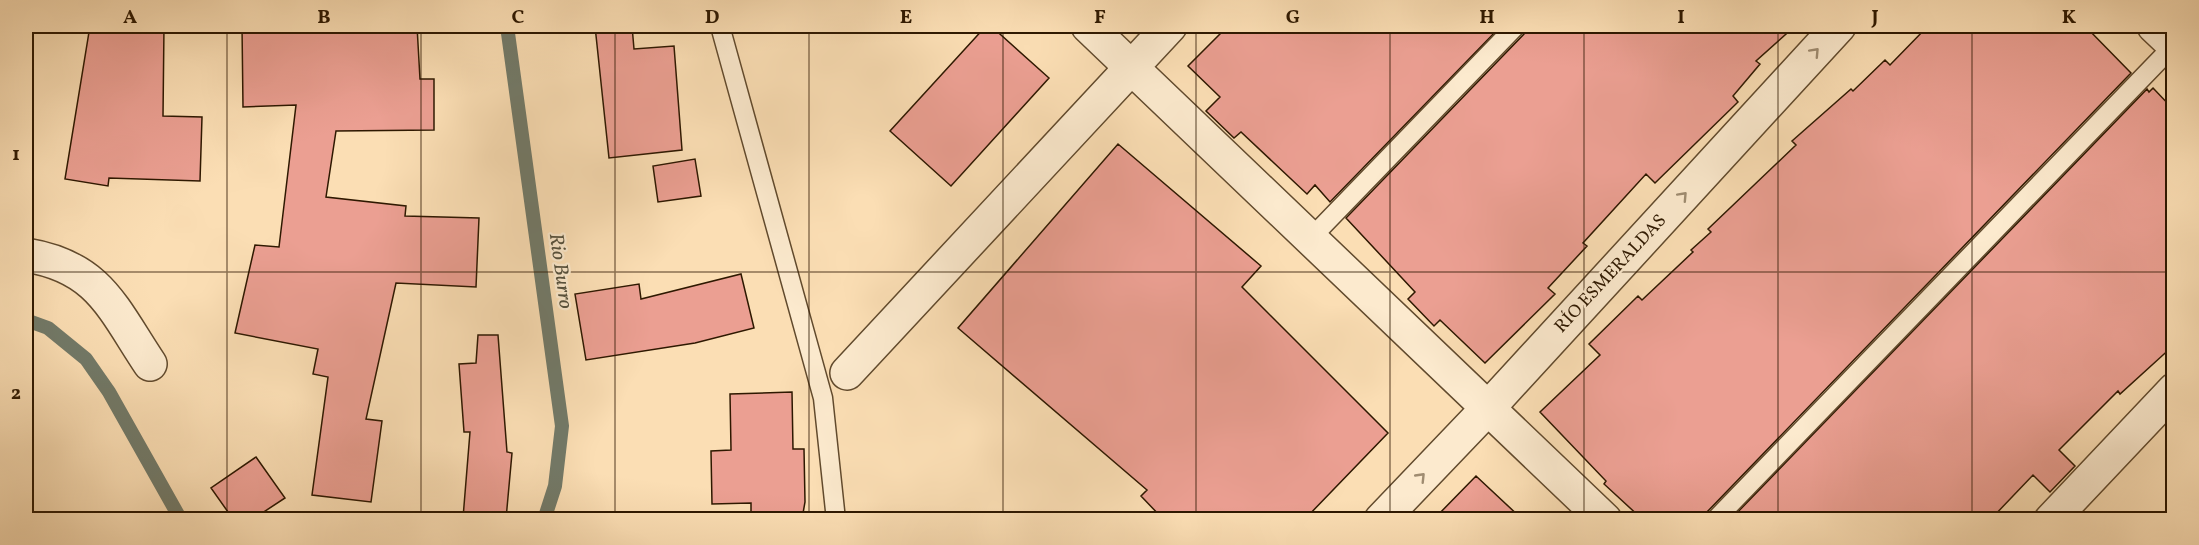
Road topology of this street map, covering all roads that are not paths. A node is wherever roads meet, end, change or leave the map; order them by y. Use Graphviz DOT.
graph roads {
  1 [pos="720,26"];
  2 [pos="1088,26"];
  3 [pos="1170,26"];
  4 [pos="1516,26"];
  5 [pos="1839,26"];
  6 [pos="2154,26"];
  7 [pos="2174,45"];
  8 [pos="1130,66"];
  9 [pos="1310,239"];
  10 [pos="26,255"];
  11 [pos="150,364"];
  12 [pos="847,373"];
  13 [pos="2174,390"];
  14 [pos="1489,407"];
  15 [pos="836,519"];
  16 [pos="1381,519"];
  17 [pos="1605,519"];
  18 [pos="1715,519"];
  19 [pos="2051,519"];
  1 -- 15 [label="lane"];
  2 -- 8 [label="street"];
  3 -- 8 [label="street"];
  4 -- 9 [label="lane"];
  14 -- 5 [label="street, RÍO ESMERALDAS, one-way"];
  6 -- 7 [label="street"];
  7 -- 18 [label="lane"];
  8 -- 9 [label="street"];
  8 -- 12 [label="street"];
  9 -- 14 [label="street"];
  10 -- 11 [label="street"];
  13 -- 19 [label="street"];
  16 -- 14 [label="street, RÍO ESMERALDAS, one-way"];
  14 -- 17 [label="street"];
}
